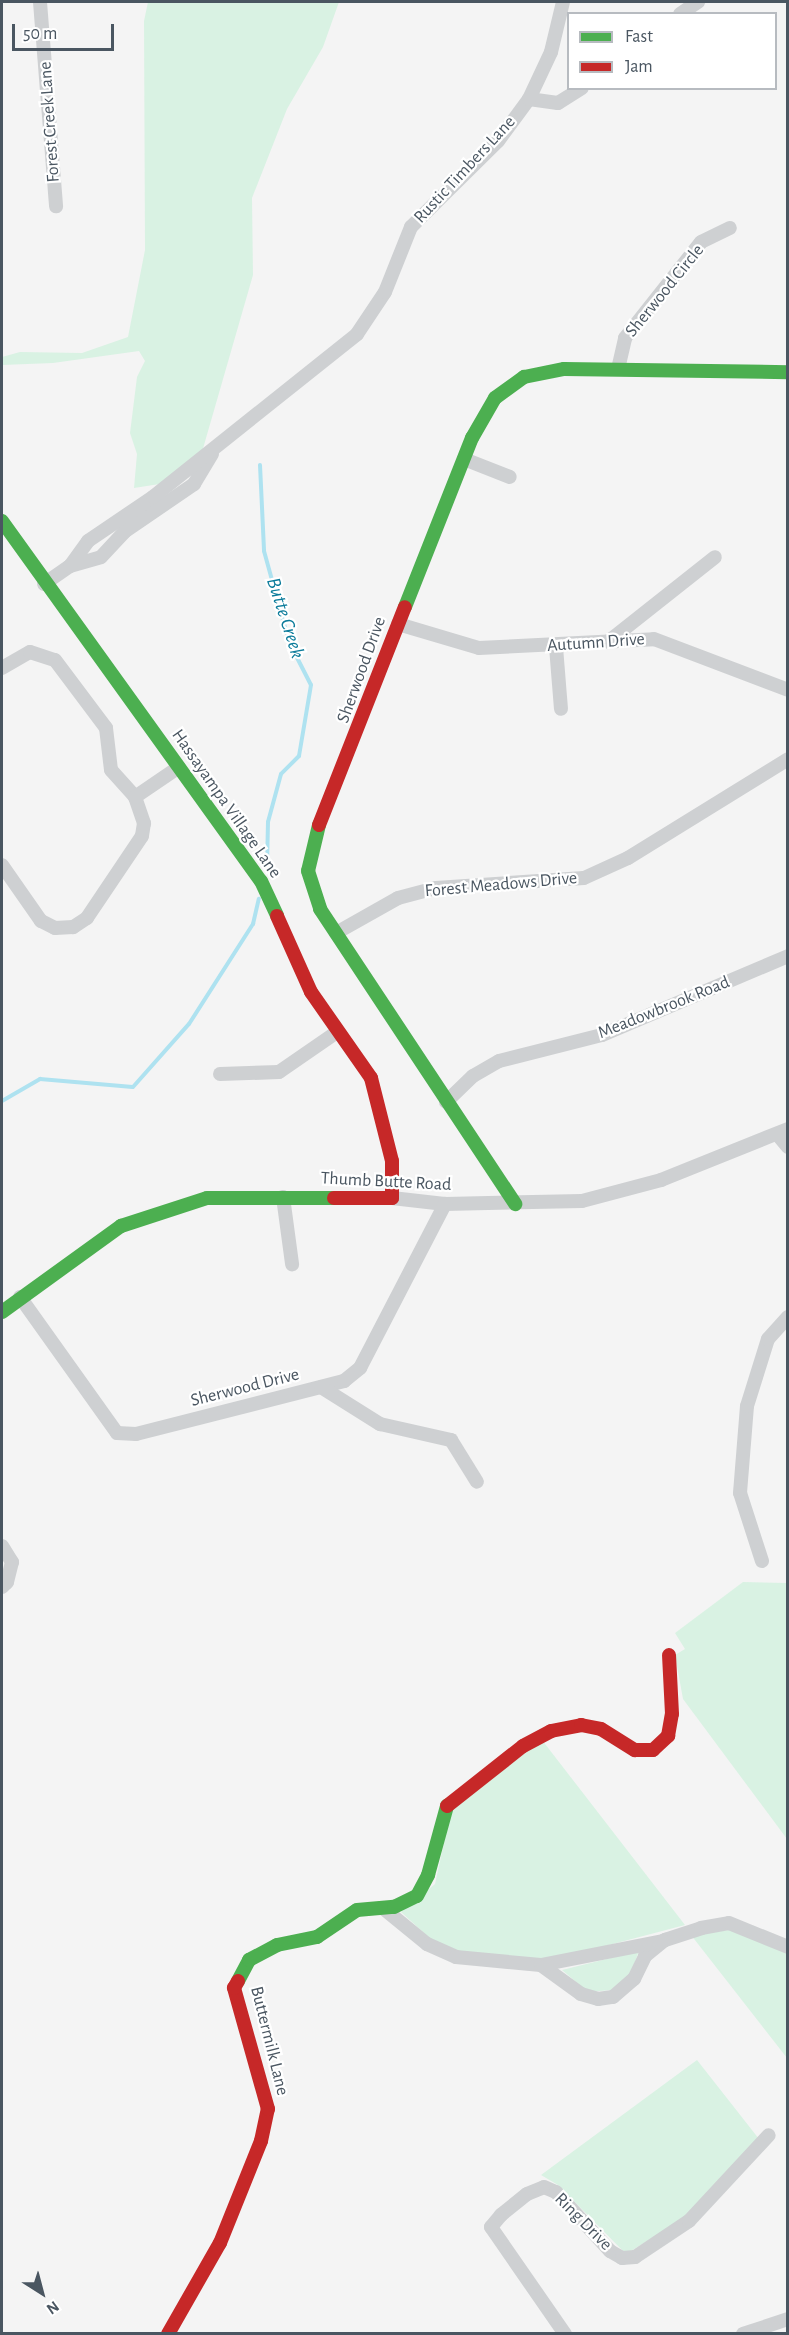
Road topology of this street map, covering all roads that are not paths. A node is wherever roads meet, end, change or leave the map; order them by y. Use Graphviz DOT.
graph roads {
  1 [pos="40,2"];
  2 [pos="563,2"];
  3 [pos="698,2"];
  4 [pos="683,12"];
  5 [pos="579,90"];
  6 [pos="529,99"];
  7 [pos="56,206"];
  8 [pos="730,228"];
  9 [pos="618,369"];
  10 [pos="788,372"];
  11 [pos="464,459"];
  12 [pos="510,477"];
  13 [pos="2,521"];
  14 [pos="715,557"];
  15 [pos="44,584"];
  16 [pos="398,624"];
  17 [pos="609,641"];
  18 [pos="556,646"];
  19 [pos="2,668"];
  20 [pos="788,690"];
  21 [pos="561,709"];
  22 [pos="788,759"];
  23 [pos="179,766"];
  24 [pos="135,797"];
  25 [pos="2,865"];
  26 [pos="336,933"];
  27 [pos="788,956"];
  28 [pos="337,1032"];
  29 [pos="220,1074"];
  30 [pos="446,1102"];
  31 [pos="782,1131"];
  32 [pos="788,1147"];
  33 [pos="283,1197"];
  34 [pos="392,1198"];
  35 [pos="515,1203"];
  36 [pos="445,1204"];
  37 [pos="292,1264"];
  38 [pos="20,1297"];
  39 [pos="2,1312"];
  40 [pos="788,1317"];
  41 [pos="321,1387"];
  42 [pos="477,1482"];
  43 [pos="2,1546"];
  44 [pos="762,1561"];
  45 [pos="2,1587"];
  46 [pos="669,1655"];
  47 [pos="382,1908"];
  48 [pos="665,1940"];
  49 [pos="788,1947"];
  50 [pos="541,1965"];
  51 [pos="769,2135"];
  52 [pos="788,2319"];
  53 [pos="168,2334"];
  54 [pos="566,2334"];
  55 [pos="743,2334"];
  1 -- 7 [label="street, Forest Creek Lane"];
  2 -- 6 [label="street, Rustic Timbers Lane"];
  3 -- 4 [label="street"];
  5 -- 6 [label="street"];
  6 -- 15 [label="street, Rustic Timbers Lane"];
  8 -- 9 [label="street, Sherwood Circle"];
  9 -- 10 [label="street, Sherwood Drive"];
  9 -- 11 [label="street, Sherwood Drive"];
  11 -- 12 [label="street"];
  11 -- 16 [label="street, Sherwood Drive"];
  13 -- 15 [label="street, Hassayampa Village Lane"];
  14 -- 17 [label="street"];
  15 -- 23 [label="street, Hassayampa Village Lane"];
  16 -- 18 [label="street, Autumn Drive"];
  16 -- 26 [label="street, Sherwood Drive"];
  17 -- 18 [label="street, Autumn Drive"];
  17 -- 20 [label="street, Autumn Drive"];
  18 -- 21 [label="street"];
  19 -- 24 [label="street"];
  22 -- 26 [label="street, Forest Meadows Drive"];
  23 -- 24 [label="street"];
  23 -- 28 [label="street, Hassayampa Village Lane"];
  24 -- 25 [label="street"];
  26 -- 30 [label="street, Sherwood Drive"];
  27 -- 30 [label="street, Meadowbrook Road"];
  28 -- 29 [label="street"];
  28 -- 34 [label="street, Hassayampa Village Lane"];
  30 -- 35 [label="street, Sherwood Drive"];
  31 -- 32 [label="street"];
  31 -- 35 [label="street, Thumb Butte Road"];
  33 -- 34 [label="street, Thumb Butte Road"];
  33 -- 37 [label="street"];
  33 -- 38 [label="street, Thumb Butte Road"];
  34 -- 36 [label="street, Thumb Butte Road"];
  35 -- 36 [label="street, Thumb Butte Road"];
  36 -- 41 [label="street, Sherwood Drive"];
  38 -- 39 [label="street, Thumb Butte Road"];
  38 -- 41 [label="street, Sherwood Drive"];
  40 -- 44 [label="street"];
  41 -- 42 [label="street"];
  43 -- 45 [label="street"];
  46 -- 47 [label="street, Buttermilk Lane"];
  47 -- 50 [label="street"];
  47 -- 53 [label="street, Buttermilk Lane"];
  48 -- 49 [label="street"];
  48 -- 50 [label="street"];
  48 -- 50 [label="street"];
  51 -- 54 [label="street, Ring Drive"];
  52 -- 55 [label="street"];
}
